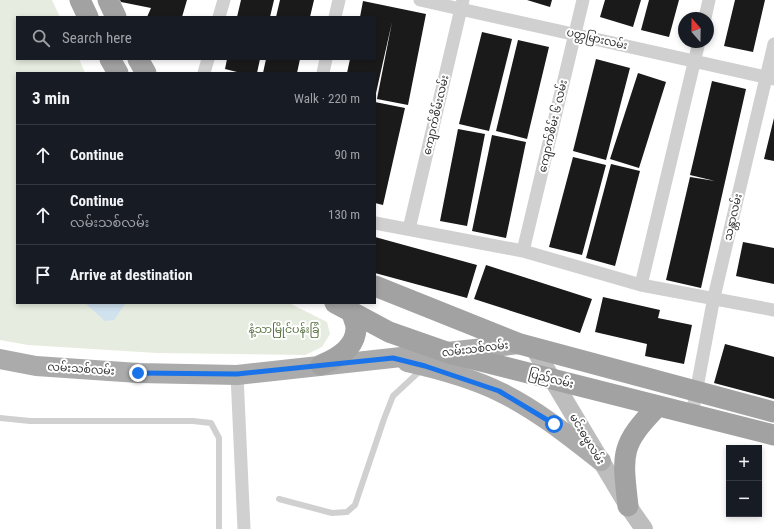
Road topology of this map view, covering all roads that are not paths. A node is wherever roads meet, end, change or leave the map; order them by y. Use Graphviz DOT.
graph roads {
  1 [pos="80,0"];
  2 [pos="108,0"];
  3 [pos="224,0"];
  4 [pos="339,0"];
  5 [pos="420,0"];
  6 [pos="583,0"];
  7 [pos="709,0"];
  8 [pos="461,4"];
  9 [pos="706,12"];
  10 [pos="88,16"];
  11 [pos="116,16"];
  12 [pos="219,16"];
  13 [pos="335,16"];
  14 [pos="575,34"];
  15 [pos="774,44"];
  16 [pos="697,48"];
  17 [pos="111,60"];
  18 [pos="139,60"];
  19 [pos="208,60"];
  20 [pos="326,60"];
  21 [pos="694,61"];
  22 [pos="117,72"];
  23 [pos="145,72"];
  24 [pos="204,72"];
  25 [pos="323,72"];
  26 [pos="770,78"];
  27 [pos="376,223"];
  28 [pos="409,229"];
  29 [pos="523,251"];
  30 [pos="641,285"];
  31 [pos="376,286"];
  32 [pos="714,297"];
  33 [pos="344,308"];
  34 [pos="774,310"];
  35 [pos="527,345"];
  36 [pos="449,353"];
  37 [pos="393,358"];
  38 [pos="0,359"];
  39 [pos="321,365"];
  40 [pos="425,366"];
  41 [pos="237,374"];
  42 [pos="551,379"];
  43 [pos="698,392"];
  44 [pos="658,406"];
  45 [pos="774,412"];
  46 [pos="692,414"];
  47 [pos="0,418"];
  48 [pos="774,435"];
  49 [pos="601,461"];
  50 [pos="279,498"];
  51 [pos="628,506"];
  52 [pos="219,529"];
  53 [pos="244,529"];
  54 [pos="644,529"];
  1 -- 10 [label="highway"];
  2 -- 11 [label="highway"];
  3 -- 12 [label="street"];
  4 -- 13 [label="street"];
  5 -- 8 [label="street, ပတ္တမြားလမ်း"];
  6 -- 14 [label="street, ကျောက်စိမ်း ၆ လမ်း"];
  7 -- 9 [label="street"];
  8 -- 14 [label="street, ပတ္တမြားလမ်း"];
  8 -- 28 [label="street, ကျောက်စိမ်းလမ်း"];
  14 -- 21 [label="street, ပတ္တမြားလမ်း"];
  14 -- 29 [label="street, ကျောက်စိမ်း ၆ လမ်း"];
  15 -- 26 [label="street, သန္တာလမ်း"];
  16 -- 21 [label="street"];
  17 -- 22 [label="highway"];
  18 -- 23 [label="highway"];
  19 -- 24 [label="street"];
  20 -- 25 [label="street"];
  21 -- 26 [label="street, ပတ္တမြားလမ်း"];
  21 -- 30 [label="street"];
  26 -- 32 [label="street, သန္တာလမ်း"];
  27 -- 28 [label="street"];
  28 -- 29 [label="street"];
  29 -- 30 [label="street"];
  30 -- 32 [label="street"];
  31 -- 35 [label="highway"];
  32 -- 34 [label="street"];
  32 -- 43 [label="street, သန္တာလမ်း"];
  33 -- 36 [label="highway, ပြည်လမ်း"];
  33 -- 39 [label="highway"];
  35 -- 36 [label="main road, လမ်းသစ်လမ်း"];
  35 -- 42 [label="main road, မင်းဓမ္မလမ်း"];
  35 -- 43 [label="highway"];
  36 -- 37 [label="main road, လမ်းသစ်လမ်း"];
  36 -- 42 [label="highway, ပြည်လမ်း"];
  37 -- 39 [label="main road, လမ်းသစ်လမ်း"];
  37 -- 40 [label="main road"];
  38 -- 41 [label="main road, လမ်းသစ်လမ်း"];
  39 -- 41 [label="main road, လမ်းသစ်လမ်း"];
  40 -- 49 [label="main road"];
  40 -- 50 [label="lane"];
  41 -- 53 [label="street"];
  42 -- 44 [label="highway, ပြည်လမ်း"];
  42 -- 49 [label="main road, မင်းဓမ္မလမ်း"];
  43 -- 45 [label="highway"];
  43 -- 46 [label="street, သန္တာလမ်း"];
  44 -- 46 [label="highway, ပြည်လမ်း"];
  44 -- 51 [label="highway"];
  46 -- 48 [label="highway, ပြည်လမ်း"];
  47 -- 52 [label="lane"];
  49 -- 51 [label="main road, မင်းဓမ္မလမ်း"];
  51 -- 54 [label="main road, မင်းဓမ္မလမ်း"];
}
